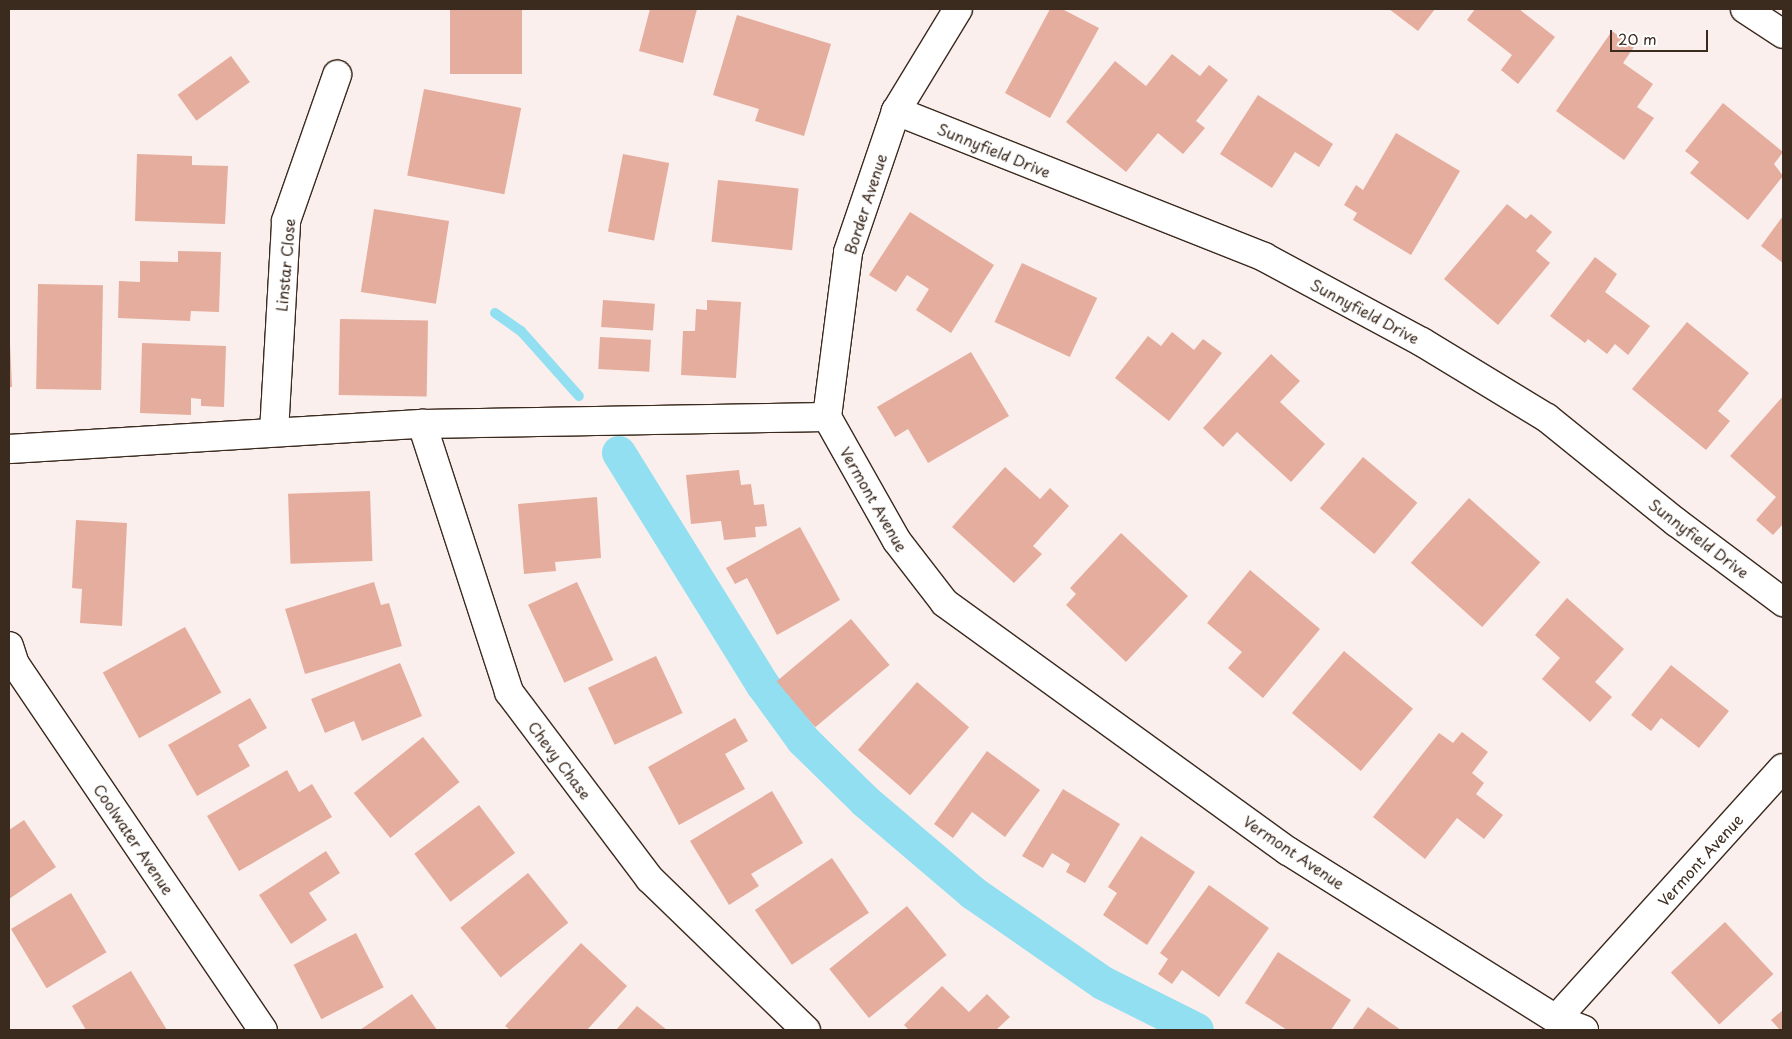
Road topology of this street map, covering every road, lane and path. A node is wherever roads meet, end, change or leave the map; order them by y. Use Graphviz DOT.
graph roads {
  1 [pos="958,9"];
  2 [pos="1745,9"];
  3 [pos="1783,34"];
  4 [pos="337,75"];
  5 [pos="896,111"];
  6 [pos="827,417"];
  7 [pos="422,424"];
  8 [pos="274,432"];
  9 [pos="9,449"];
  10 [pos="1783,602"];
  11 [pos="9,646"];
  12 [pos="1783,768"];
  13 [pos="1556,1019"];
  14 [pos="263,1030"];
  15 [pos="806,1030"];
  16 [pos="1584,1030"];
  1 -- 5 [label="street, Border Avenue"];
  2 -- 3 [label="street"];
  4 -- 8 [label="street, Linstar Close"];
  5 -- 6 [label="street, Border Avenue"];
  5 -- 10 [label="street, Sunnyfield Drive"];
  6 -- 7 [label="street"];
  6 -- 13 [label="street, Vermont Avenue"];
  7 -- 8 [label="street"];
  7 -- 15 [label="street, Chevy Chase"];
  8 -- 9 [label="street"];
  11 -- 14 [label="street, Coolwater Avenue"];
  12 -- 13 [label="street, Vermont Avenue"];
  13 -- 16 [label="street"];
}
